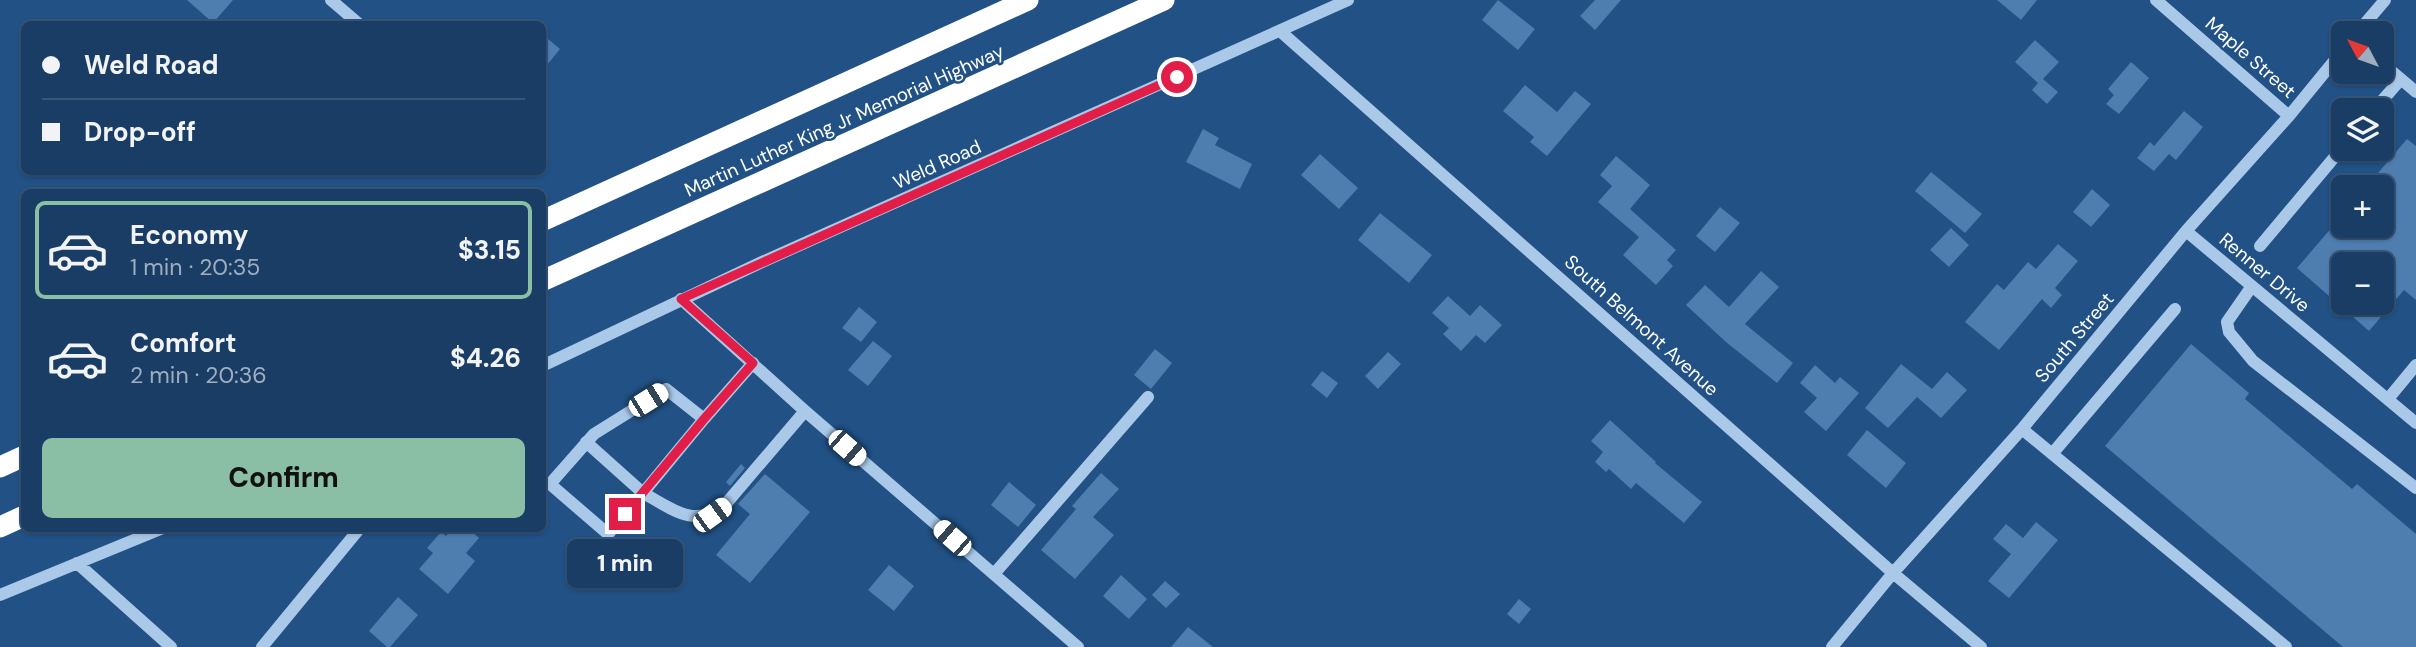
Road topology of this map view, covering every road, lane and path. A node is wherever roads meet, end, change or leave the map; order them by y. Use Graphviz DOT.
graph roads {
  1 [pos="331,0"];
  2 [pos="1028,0"];
  3 [pos="1164,0"];
  4 [pos="1348,0"];
  5 [pos="2156,0"];
  6 [pos="2385,0"];
  7 [pos="356,21"];
  8 [pos="2367,21"];
  9 [pos="1280,31"];
  10 [pos="2331,65"];
  11 [pos="2394,73"];
  12 [pos="2401,79"];
  13 [pos="2416,92"];
  14 [pos="2384,98"];
  15 [pos="2289,116"];
  16 [pos="2331,161"];
  17 [pos="546,219"];
  18 [pos="2186,231"];
  19 [pos="2260,246"];
  20 [pos="546,279"];
  21 [pos="2252,286"];
  22 [pos="681,299"];
  23 [pos="2175,309"];
  24 [pos="753,363"];
  25 [pos="546,364"];
  26 [pos="2416,365"];
  27 [pos="1148,397"];
  28 [pos="2388,399"];
  29 [pos="805,411"];
  30 [pos="704,419"];
  31 [pos="2416,423"];
  32 [pos="2022,429"];
  33 [pos="586,442"];
  34 [pos="2052,453"];
  35 [pos="21,457"];
  36 [pos="0,467"];
  37 [pos="2416,488"];
  38 [pos="643,494"];
  39 [pos="21,517"];
  40 [pos="0,527"];
  41 [pos="153,532"];
  42 [pos="357,532"];
  43 [pos="77,563"];
  44 [pos="1893,573"];
  45 [pos="995,574"];
  46 [pos="0,595"];
  47 [pos="171,647"];
  48 [pos="262,647"];
  49 [pos="1077,647"];
  50 [pos="1832,647"];
  51 [pos="1981,647"];
  52 [pos="2286,647"];
  1 -- 7 [label="street"];
  2 -- 17 [label="highway, Martin Luther King Jr Memorial Highway"];
  3 -- 20 [label="highway, Martin Luther King Jr Memorial Highway"];
  4 -- 9 [label="street, Weld Road"];
  5 -- 15 [label="street, Maple Street"];
  6 -- 8 [label="street"];
  9 -- 22 [label="street, Weld Road"];
  9 -- 44 [label="street, South Belmont Avenue"];
  10 -- 15 [label="street, South Street"];
  11 -- 12 [label="street"];
  12 -- 13 [label="street"];
  12 -- 14 [label="street"];
  15 -- 18 [label="street, South Street"];
  16 -- 19 [label="street"];
  18 -- 21 [label="street, Renner Drive"];
  18 -- 32 [label="street, South Street"];
  21 -- 28 [label="street, Renner Drive"];
  21 -- 37 [label="street"];
  22 -- 24 [label="street"];
  22 -- 25 [label="street, Weld Road"];
  23 -- 34 [label="street"];
  24 -- 29 [label="street"];
  24 -- 30 [label="street"];
  26 -- 28 [label="street"];
  27 -- 45 [label="street"];
  28 -- 31 [label="street, Renner Drive"];
  29 -- 38 [label="street"];
  29 -- 45 [label="street"];
  30 -- 33 [label="street"];
  30 -- 38 [label="street"];
  32 -- 34 [label="street"];
  32 -- 44 [label="street, South Street"];
  33 -- 38 [label="street"];
  33 -- 38 [label="street"];
  34 -- 52 [label="street"];
  35 -- 36 [label="highway"];
  39 -- 40 [label="highway"];
  41 -- 43 [label="street"];
  42 -- 48 [label="street"];
  43 -- 46 [label="street"];
  43 -- 47 [label="street"];
  44 -- 50 [label="street, South Street"];
  44 -- 51 [label="street, South Belmont Avenue"];
  45 -- 49 [label="street"];
}
